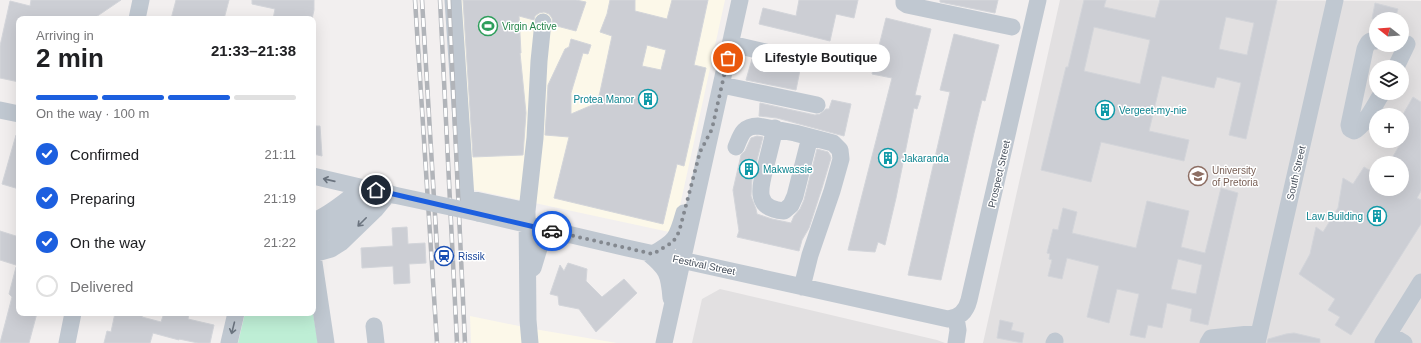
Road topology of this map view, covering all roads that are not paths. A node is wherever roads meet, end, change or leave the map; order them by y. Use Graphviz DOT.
graph roads {
  1 [pos="141,0"];
  2 [pos="452,0"];
  3 [pos="740,0"];
  4 [pos="904,0"];
  5 [pos="1038,0"];
  6 [pos="1336,1"];
  7 [pos="930,5"];
  8 [pos="137,16"];
  9 [pos="543,22"];
  10 [pos="1012,27"];
  11 [pos="1369,41"];
  12 [pos="1410,43"];
  13 [pos="731,44"];
  14 [pos="1400,60"];
  15 [pos="813,63"];
  16 [pos="722,85"];
  17 [pos="1378,100"];
  18 [pos="817,105"];
  19 [pos="0,110"];
  20 [pos="16,113"];
  21 [pos="775,128"];
  22 [pos="712,129"];
  23 [pos="810,137"];
  24 [pos="736,147"];
  25 [pos="316,177"];
  26 [pos="380,191"];
  27 [pos="527,218"];
  28 [pos="316,219"];
  29 [pos="568,234"];
  30 [pos="316,236"];
  31 [pos="650,253"];
  32 [pos="316,254"];
  33 [pos="683,261"];
  34 [pos="316,275"];
  35 [pos="1421,282"];
  36 [pos="527,284"];
  37 [pos="802,287"];
  38 [pos="672,308"];
  39 [pos="73,316"];
  40 [pos="235,316"];
  41 [pos="956,318"];
  42 [pos="1258,338"];
  43 [pos="1386,339"];
  44 [pos="67,343"];
  45 [pos="229,343"];
  46 [pos="326,343"];
  47 [pos="530,343"];
  48 [pos="664,343"];
  49 [pos="956,343"];
  50 [pos="1208,343"];
  51 [pos="1404,343"];
  1 -- 8 [label="street"];
  2 -- 27 [label="street"];
  3 -- 13 [label="street"];
  4 -- 7 [label="street"];
  5 -- 41 [label="street, Prospect Street"];
  6 -- 42 [label="street, South Street"];
  7 -- 10 [label="street"];
  9 -- 27 [label="street"];
  11 -- 17 [label="street"];
  12 -- 14 [label="street"];
  13 -- 15 [label="street"];
  13 -- 16 [label="street"];
  16 -- 18 [label="street"];
  16 -- 22 [label="street"];
  19 -- 20 [label="street"];
  21 -- 23 [label="street"];
  21 -- 23 [label="street"];
  21 -- 24 [label="street"];
  22 -- 31 [label="street"];
  22 -- 33 [label="street"];
  23 -- 37 [label="street"];
  26 -- 25 [label="street, Festival Street, one-way"];
  26 -- 27 [label="street, Festival Street, bridge"];
  26 -- 28 [label="street"];
  26 -- 30 [label="street"];
  26 -- 32 [label="street, one-way"];
  27 -- 29 [label="street, Festival Street"];
  27 -- 36 [label="street"];
  29 -- 31 [label="street, Festival Street"];
  29 -- 36 [label="street"];
  31 -- 33 [label="street, Festival Street"];
  31 -- 38 [label="street"];
  33 -- 37 [label="street, Festival Street"];
  33 -- 38 [label="street"];
  34 -- 46 [label="street"];
  35 -- 43 [label="street"];
  36 -- 47 [label="street"];
  37 -- 41 [label="street, Festival Street"];
  38 -- 48 [label="street"];
  39 -- 44 [label="street"];
  40 -- 45 [label="street, one-way"];
  41 -- 49 [label="street"];
  42 -- 50 [label="street"];
  43 -- 51 [label="street"];
}
